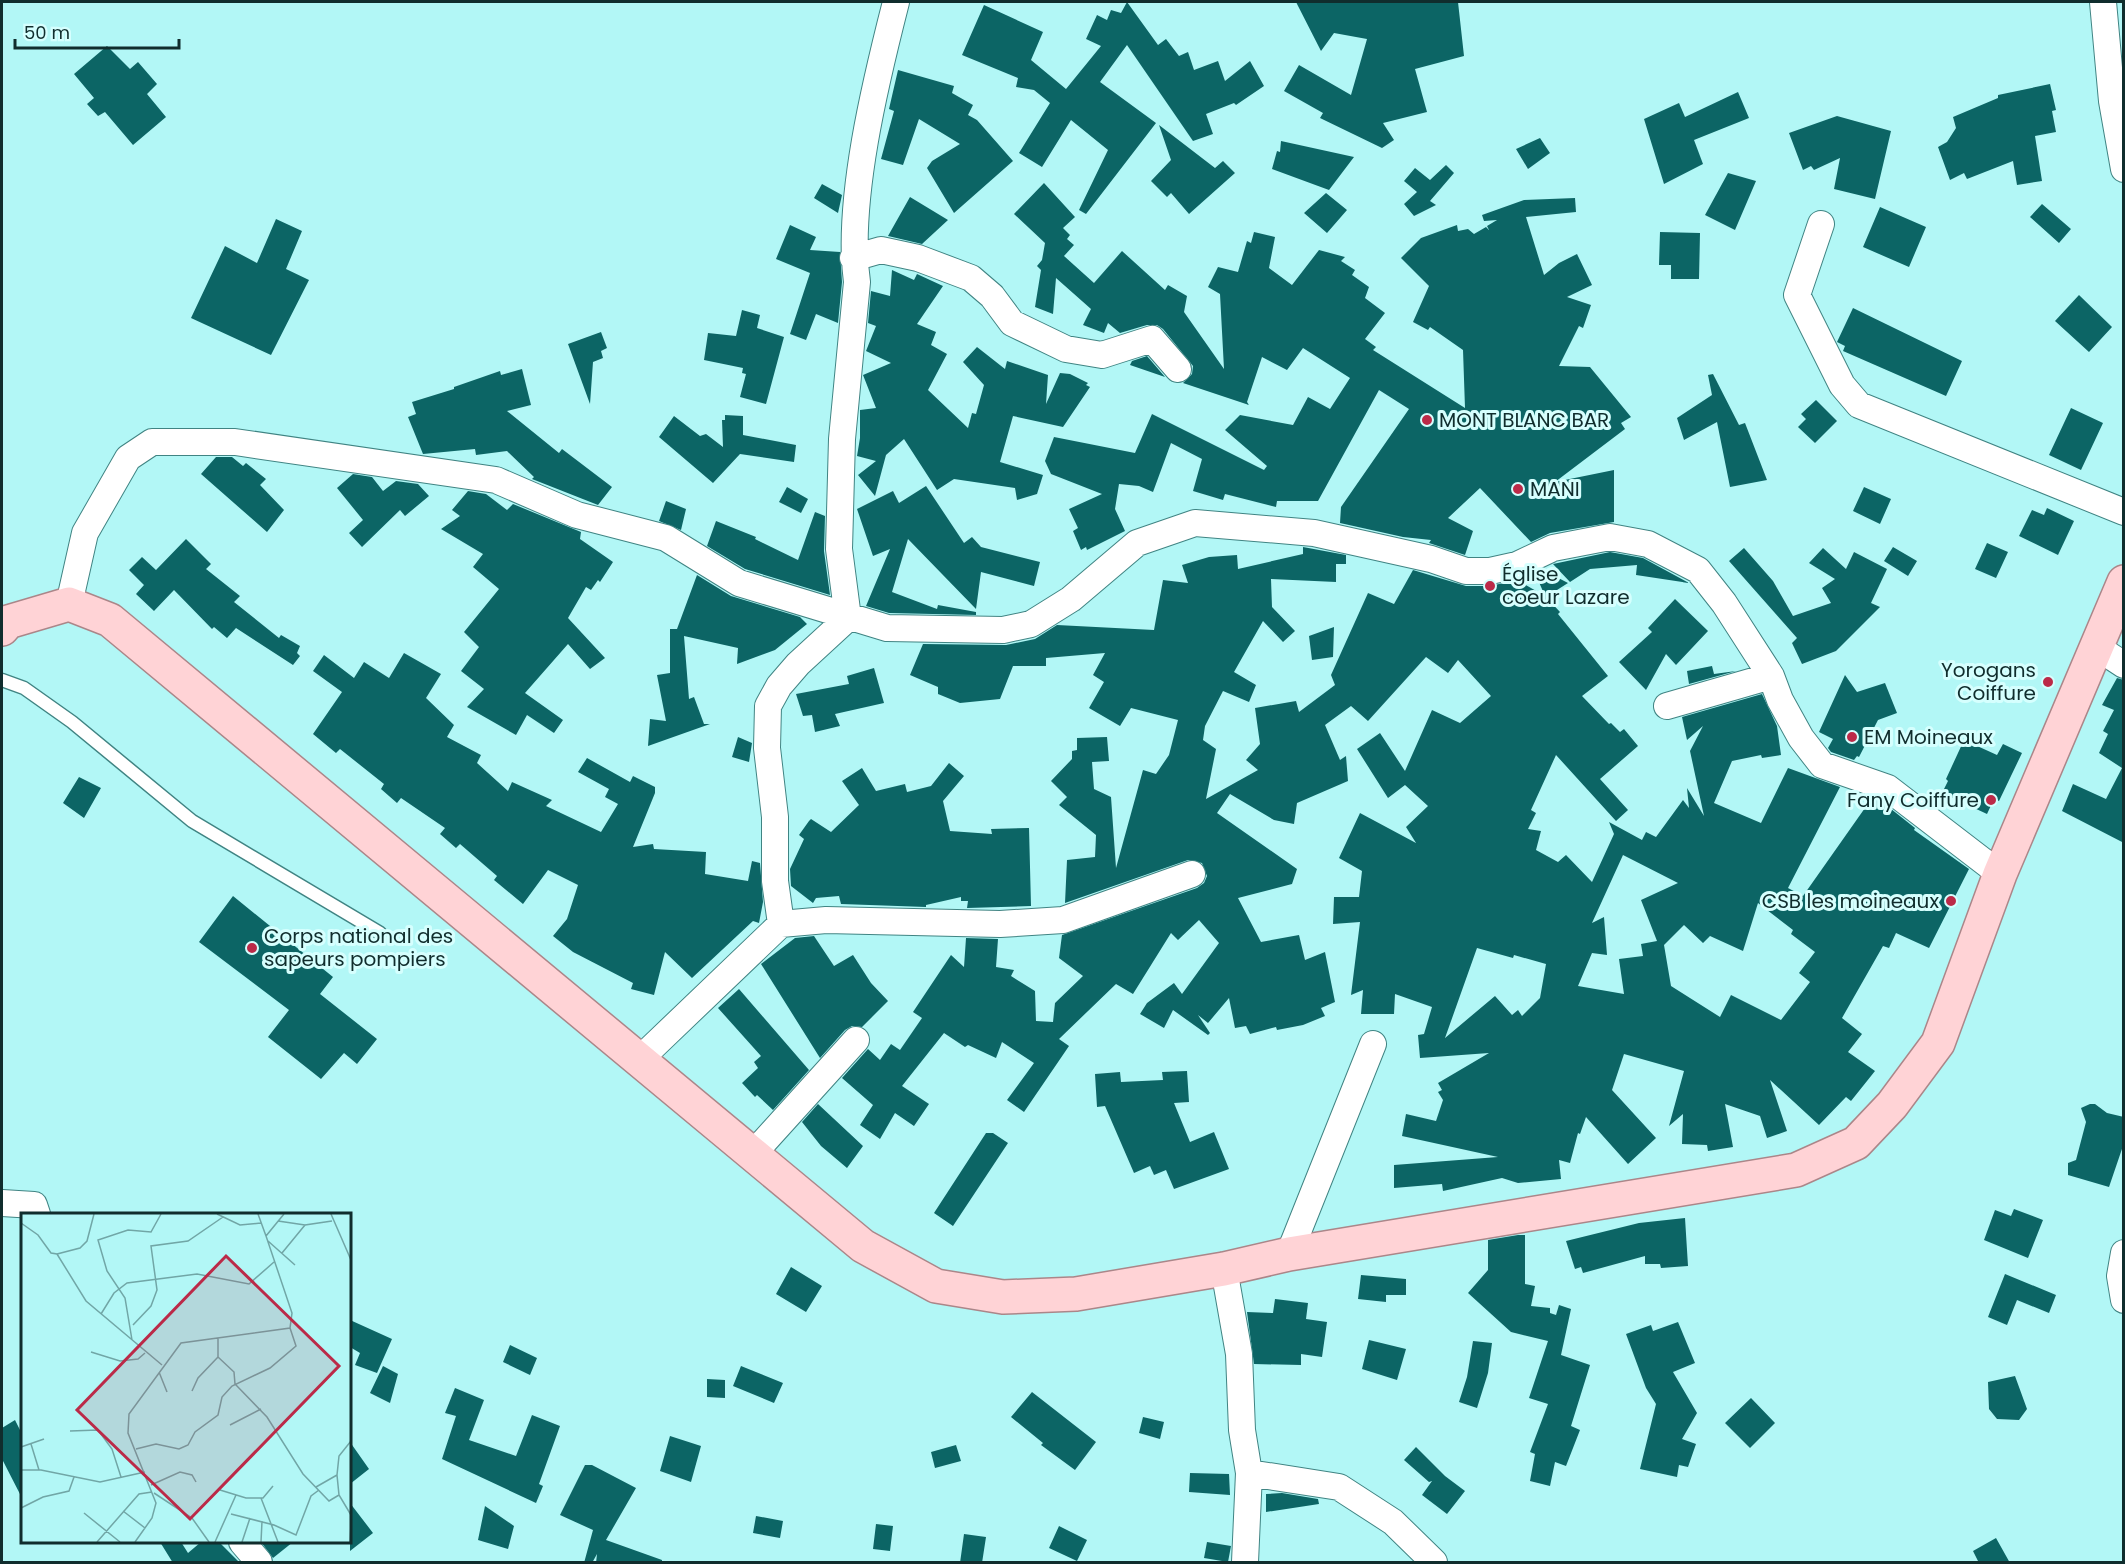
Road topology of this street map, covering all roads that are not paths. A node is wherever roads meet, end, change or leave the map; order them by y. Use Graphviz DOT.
graph roads {
  1 [pos="896,2"];
  2 [pos="2103,2"];
  3 [pos="2124,169"];
  4 [pos="1821,224"];
  5 [pos="853,258"];
  6 [pos="1178,369"];
  7 [pos="2124,512"];
  8 [pos="2124,582"];
  9 [pos="69,604"];
  10 [pos="848,618"];
  11 [pos="2,629"];
  12 [pos="2095,646"];
  13 [pos="2124,665"];
  14 [pos="1771,676"];
  15 [pos="2,680"];
  16 [pos="1667,706"];
  17 [pos="1192,874"];
  18 [pos="2000,874"];
  19 [pos="781,924"];
  20 [pos="380,933"];
  21 [pos="856,1040"];
  22 [pos="1373,1044"];
  23 [pos="640,1059"];
  24 [pos="752,1155"];
  25 [pos="2,1203"];
  26 [pos="36,1213"];
  27 [pos="2124,1253"];
  28 [pos="1289,1254"];
  29 [pos="1224,1269"];
  30 [pos="2124,1300"];
  31 [pos="1249,1473"];
  32 [pos="243,1543"];
  33 [pos="260,1563"];
  34 [pos="1245,1563"];
  35 [pos="1434,1563"];
  1 -- 5 [label="street"];
  2 -- 3 [label="street"];
  4 -- 7 [label="street"];
  5 -- 6 [label="street"];
  5 -- 10 [label="street"];
  8 -- 12 [label="main road"];
  9 -- 10 [label="street"];
  9 -- 11 [label="main road"];
  9 -- 23 [label="main road"];
  10 -- 14 [label="street"];
  10 -- 19 [label="street"];
  12 -- 13 [label="street"];
  12 -- 18 [label="main road"];
  14 -- 16 [label="street"];
  14 -- 18 [label="street"];
  15 -- 20 [label="lane"];
  17 -- 19 [label="street"];
  18 -- 28 [label="main road"];
  19 -- 23 [label="street"];
  21 -- 24 [label="street"];
  22 -- 28 [label="street"];
  23 -- 24 [label="main road"];
  24 -- 29 [label="main road"];
  25 -- 26 [label="street"];
  27 -- 30 [label="street"];
  28 -- 29 [label="main road"];
  29 -- 31 [label="street"];
  31 -- 34 [label="street"];
  31 -- 35 [label="street"];
  32 -- 33 [label="street"];
}
